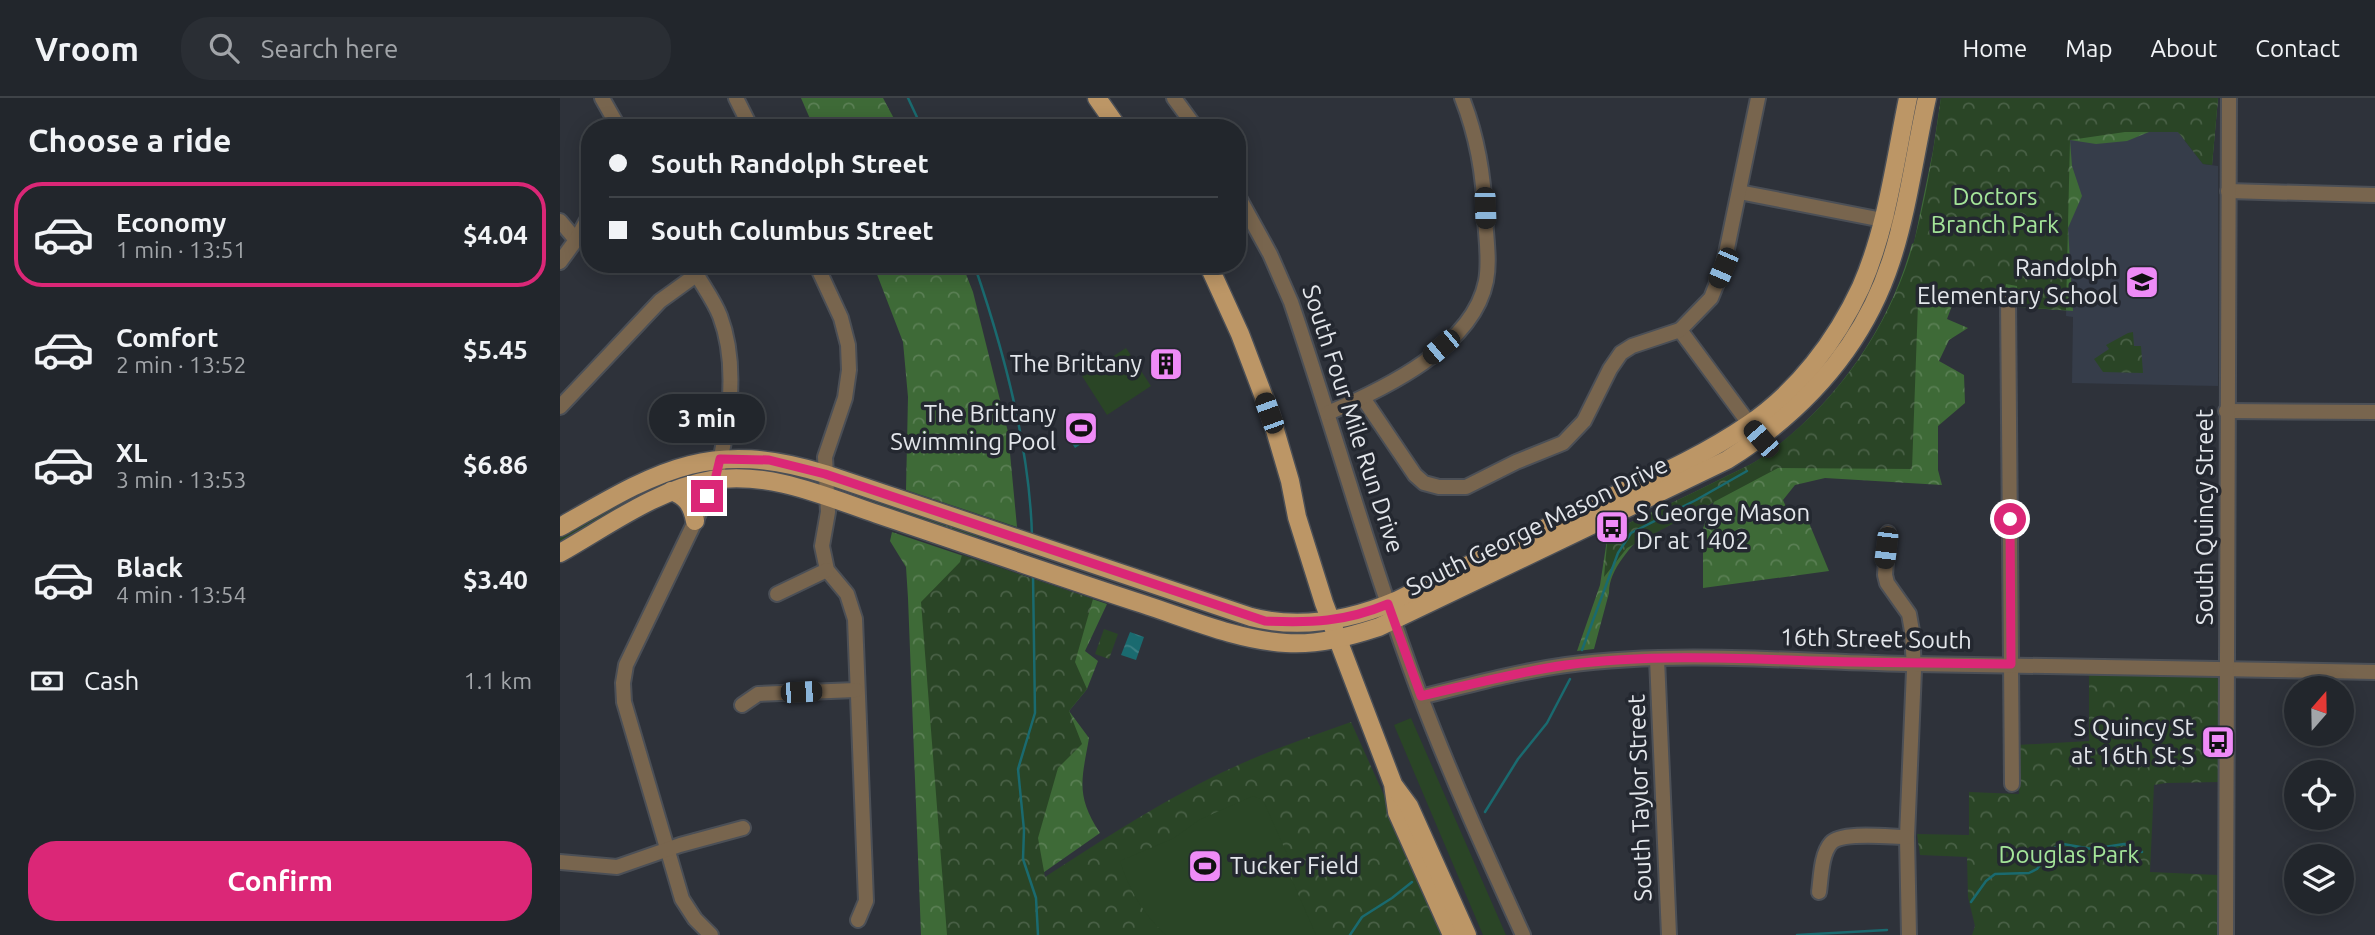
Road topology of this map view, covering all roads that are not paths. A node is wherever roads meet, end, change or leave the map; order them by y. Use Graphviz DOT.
graph roads {
  1 [pos="602,98"];
  2 [pos="736,98"];
  3 [pos="1097,98"];
  4 [pos="1107,98"];
  5 [pos="1174,98"];
  6 [pos="1462,98"];
  7 [pos="1758,98"];
  8 [pos="1908,98"];
  9 [pos="1927,98"];
  10 [pos="2229,98"];
  11 [pos="614,119"];
  12 [pos="746,119"];
  13 [pos="1112,119"];
  14 [pos="1122,119"];
  15 [pos="1189,119"];
  16 [pos="2228,191"];
  17 [pos="1739,192"];
  18 [pos="2375,195"];
  19 [pos="1246,210"];
  20 [pos="560,221"];
  21 [pos="1892,221"];
  22 [pos="581,231"];
  23 [pos="576,240"];
  24 [pos="560,262"];
  25 [pos="690,273"];
  26 [pos="695,273"];
  27 [pos="820,273"];
  28 [pos="1203,273"];
  29 [pos="1212,273"];
  30 [pos="2008,298"];
  31 [pos="1680,330"];
  32 [pos="1363,398"];
  33 [pos="560,407"];
  34 [pos="2226,411"];
  35 [pos="2375,412"];
  36 [pos="1328,413"];
  37 [pos="1749,425"];
  38 [pos="1761,439"];
  39 [pos="720,459"];
  40 [pos="825,474"];
  41 [pos="715,480"];
  42 [pos="671,491"];
  43 [pos="827,497"];
  44 [pos="1591,516"];
  45 [pos="1297,517"];
  46 [pos="695,521"];
  47 [pos="560,527"];
  48 [pos="1888,533"];
  49 [pos="560,553"];
  50 [pos="827,570"];
  51 [pos="777,594"];
  52 [pos="1388,604"];
  53 [pos="1330,621"];
  54 [pos="1394,622"];
  55 [pos="1337,641"];
  56 [pos="1657,659"];
  57 [pos="1914,664"];
  58 [pos="2011,664"];
  59 [pos="2228,670"];
  60 [pos="2375,672"];
  61 [pos="856,690"];
  62 [pos="1421,696"];
  63 [pos="742,705"];
  64 [pos="1393,784"];
  65 [pos="2012,784"];
  66 [pos="743,828"];
  67 [pos="1907,837"];
  68 [pos="667,850"];
  69 [pos="561,860"];
  70 [pos="1819,892"];
  71 [pos="858,920"];
  72 [pos="710,935"];
  73 [pos="1452,935"];
  74 [pos="1467,935"];
  75 [pos="1522,935"];
  76 [pos="1669,935"];
  77 [pos="1909,935"];
  78 [pos="2226,935"];
  1 -- 11 [label="street"];
  2 -- 12 [label="street"];
  3 -- 13 [label="main road"];
  4 -- 14 [label="main road"];
  5 -- 15 [label="street"];
  6 -- 32 [label="street"];
  7 -- 17 [label="street"];
  8 -- 21 [label="main road, South George Mason Drive"];
  9 -- 21 [label="main road, South George Mason Drive"];
  10 -- 16 [label="street, South Quincy Street"];
  16 -- 18 [label="street"];
  16 -- 34 [label="street, South Quincy Street"];
  17 -- 21 [label="street"];
  17 -- 31 [label="street"];
  19 -- 36 [label="street, South Four Mile Run Drive"];
  20 -- 23 [label="street"];
  21 -- 37 [label="main road, South George Mason Drive"];
  21 -- 38 [label="main road, South George Mason Drive"];
  22 -- 23 [label="street"];
  23 -- 24 [label="street"];
  25 -- 33 [label="street"];
  26 -- 39 [label="street"];
  27 -- 40 [label="street"];
  28 -- 45 [label="main road"];
  29 -- 45 [label="main road"];
  30 -- 58 [label="street"];
  31 -- 32 [label="street"];
  31 -- 37 [label="street"];
  32 -- 36 [label="street"];
  34 -- 35 [label="street"];
  34 -- 59 [label="street, South Quincy Street"];
  36 -- 52 [label="street, South Four Mile Run Drive"];
  37 -- 38 [label="street"];
  37 -- 44 [label="main road, South George Mason Drive"];
  38 -- 44 [label="main road, South George Mason Drive"];
  39 -- 40 [label="main road, South George Mason Drive"];
  39 -- 41 [label="street"];
  39 -- 47 [label="main road, South George Mason Drive"];
  40 -- 43 [label="street"];
  40 -- 53 [label="main road, South George Mason Drive"];
  41 -- 42 [label="main road, South George Mason Drive"];
  41 -- 43 [label="main road, South George Mason Drive"];
  41 -- 46 [label="street"];
  42 -- 46 [label="main road"];
  42 -- 49 [label="main road, South George Mason Drive"];
  43 -- 50 [label="street"];
  43 -- 55 [label="main road, South George Mason Drive"];
  44 -- 52 [label="main road, South George Mason Drive"];
  44 -- 54 [label="main road, South George Mason Drive"];
  45 -- 53 [label="main road"];
  46 -- 68 [label="street"];
  48 -- 57 [label="street"];
  50 -- 51 [label="street"];
  50 -- 61 [label="street"];
  52 -- 53 [label="main road, South George Mason Drive"];
  52 -- 54 [label="street, South Four Mile Run Drive"];
  53 -- 55 [label="main road"];
  54 -- 55 [label="main road, South George Mason Drive"];
  54 -- 62 [label="street, South Four Mile Run Drive"];
  55 -- 64 [label="main road"];
  56 -- 57 [label="street, 16th Street South"];
  56 -- 62 [label="street, 16th Street South"];
  56 -- 76 [label="street, South Taylor Street"];
  57 -- 58 [label="street, 16th Street South"];
  57 -- 67 [label="street"];
  58 -- 59 [label="street, 16th Street South"];
  58 -- 65 [label="street"];
  59 -- 60 [label="street, 16th Street South"];
  59 -- 78 [label="street, South Quincy Street"];
  61 -- 63 [label="street"];
  61 -- 71 [label="street"];
  62 -- 75 [label="street, South Four Mile Run Drive"];
  64 -- 73 [label="main road"];
  64 -- 74 [label="main road"];
  66 -- 68 [label="street"];
  67 -- 70 [label="street"];
  67 -- 77 [label="street"];
  68 -- 69 [label="street"];
  68 -- 72 [label="street"];
}
